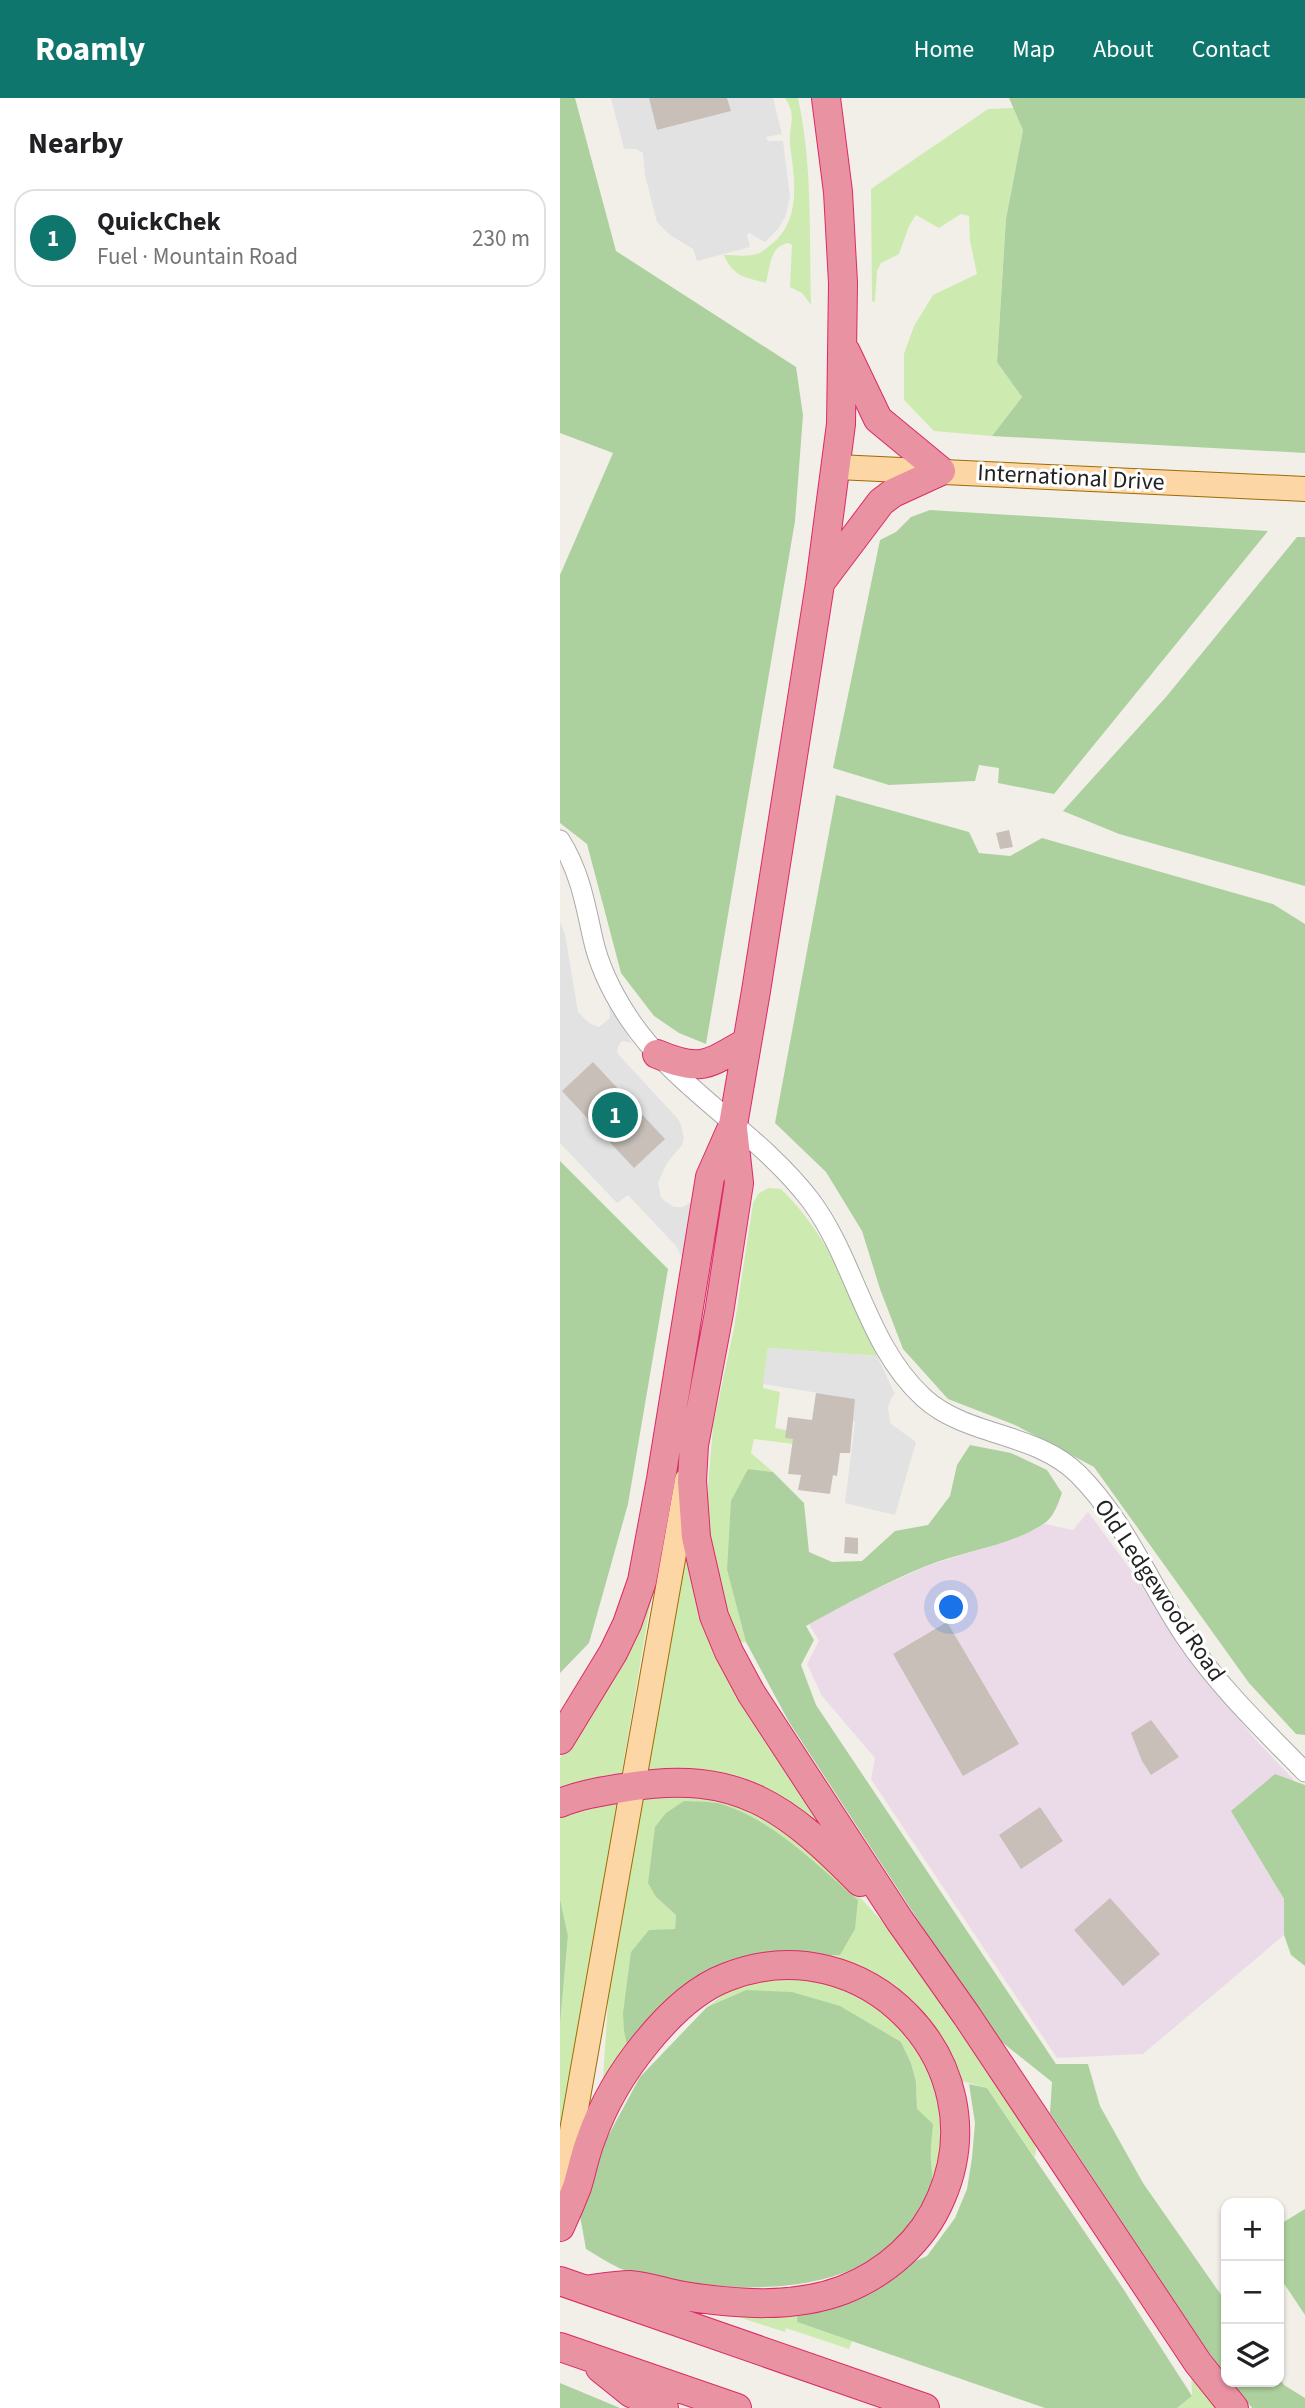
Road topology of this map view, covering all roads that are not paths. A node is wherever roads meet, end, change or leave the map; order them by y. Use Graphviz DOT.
graph roads {
  1 [pos="826,98"];
  2 [pos="843,346"];
  3 [pos="837,467"];
  4 [pos="941,471"];
  5 [pos="1305,489"];
  6 [pos="820,584"];
  7 [pos="560,840"];
  8 [pos="747,1042"];
  9 [pos="657,1054"];
  10 [pos="733,1125"];
  11 [pos="694,1445"];
  12 [pos="560,1740"];
  13 [pos="1305,1772"];
  14 [pos="632,1786"];
  15 [pos="560,1803"];
  16 [pos="900,1921"];
  17 [pos="560,2199"];
  18 [pos="560,2227"];
  19 [pos="573,2285"];
  20 [pos="569,2350"];
  21 [pos="664,2408"];
  22 [pos="737,2408"];
  23 [pos="925,2408"];
  24 [pos="1234,2408"];
  1 -- 2 [label="highway"];
  2 -- 3 [label="highway"];
  2 -- 4 [label="highway"];
  3 -- 4 [label="main road, International Drive"];
  3 -- 6 [label="highway"];
  4 -- 5 [label="main road, International Drive"];
  4 -- 6 [label="highway"];
  6 -- 8 [label="highway"];
  7 -- 9 [label="street, Old Ledgewood Road"];
  8 -- 9 [label="highway"];
  8 -- 10 [label="highway"];
  9 -- 10 [label="street, Old Ledgewood Road"];
  10 -- 11 [label="highway"];
  10 -- 12 [label="highway"];
  10 -- 13 [label="street, Old Ledgewood Road"];
  11 -- 14 [label="main road"];
  11 -- 16 [label="highway"];
  14 -- 15 [label="highway"];
  14 -- 16 [label="highway"];
  14 -- 17 [label="main road"];
  16 -- 24 [label="highway"];
  18 -- 19 [label="highway"];
  19 -- 23 [label="highway"];
  20 -- 21 [label="highway"];
  20 -- 22 [label="highway"];
}
